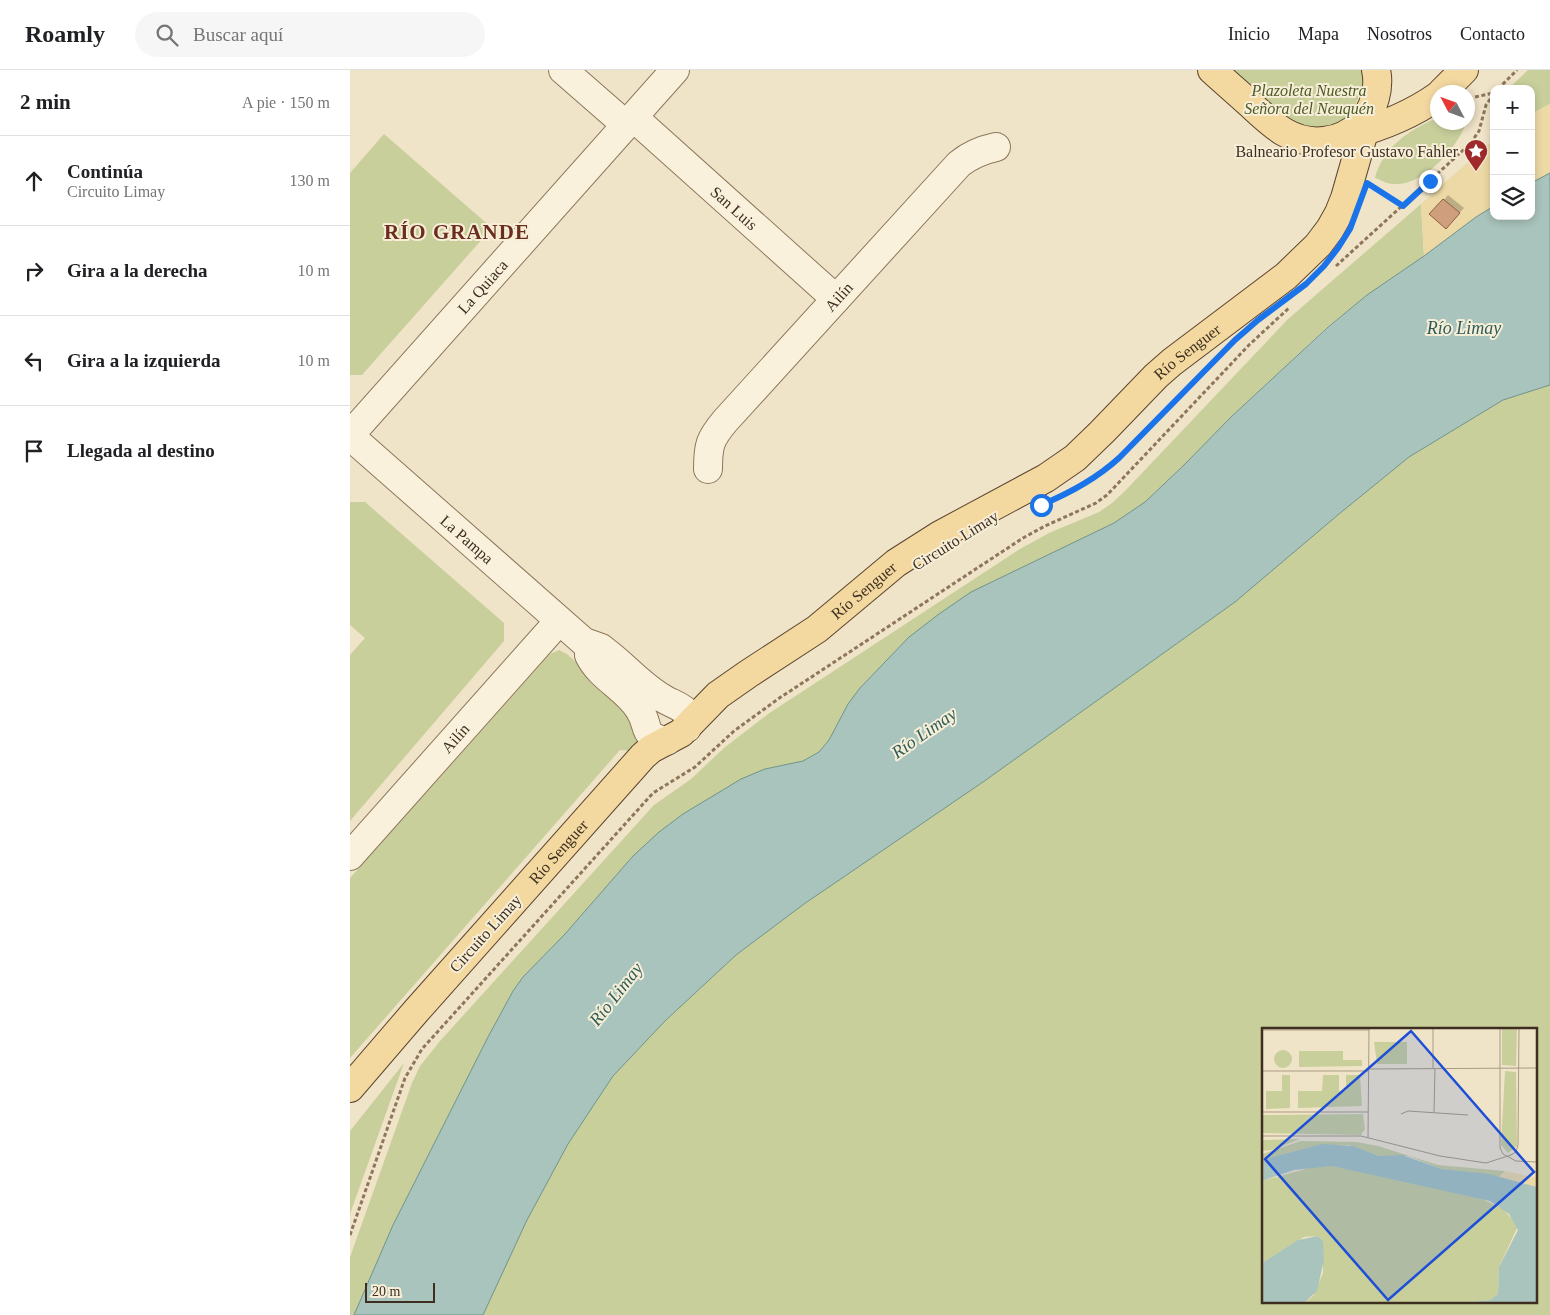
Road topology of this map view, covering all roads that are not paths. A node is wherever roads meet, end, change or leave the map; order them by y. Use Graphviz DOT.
graph roads {
  1 [pos="563,70"];
  2 [pos="675,70"];
  3 [pos="1212,70"];
  4 [pos="1376,70"];
  5 [pos="1464,70"];
  6 [pos="1449,85"];
  7 [pos="1430,101"];
  8 [pos="629,121"];
  9 [pos="1359,126"];
  10 [pos="996,147"];
  11 [pos="836,299"];
  12 [pos="353,445"];
  13 [pos="708,469"];
  14 [pos="559,621"];
  15 [pos="584,642"];
  16 [pos="677,734"];
  17 [pos="350,856"];
  18 [pos="350,1088"];
  1 -- 8 [label="street, San Luis"];
  2 -- 8 [label="street, La Quiaca"];
  3 -- 9 [label="main road"];
  4 -- 9 [label="main road, Río Senguer"];
  5 -- 6 [label="main road"];
  7 -- 9 [label="main road"];
  8 -- 11 [label="street, San Luis"];
  8 -- 12 [label="street, La Quiaca"];
  9 -- 16 [label="main road, Río Senguer"];
  10 -- 11 [label="street, Ailín"];
  11 -- 13 [label="street, Ailín"];
  12 -- 14 [label="street, La Pampa"];
  14 -- 15 [label="street, La Pampa"];
  14 -- 17 [label="street, Ailín"];
  15 -- 16 [label="street, La Pampa"];
  15 -- 16 [label="street, La Pampa"];
  16 -- 18 [label="main road, Río Senguer"];
}
